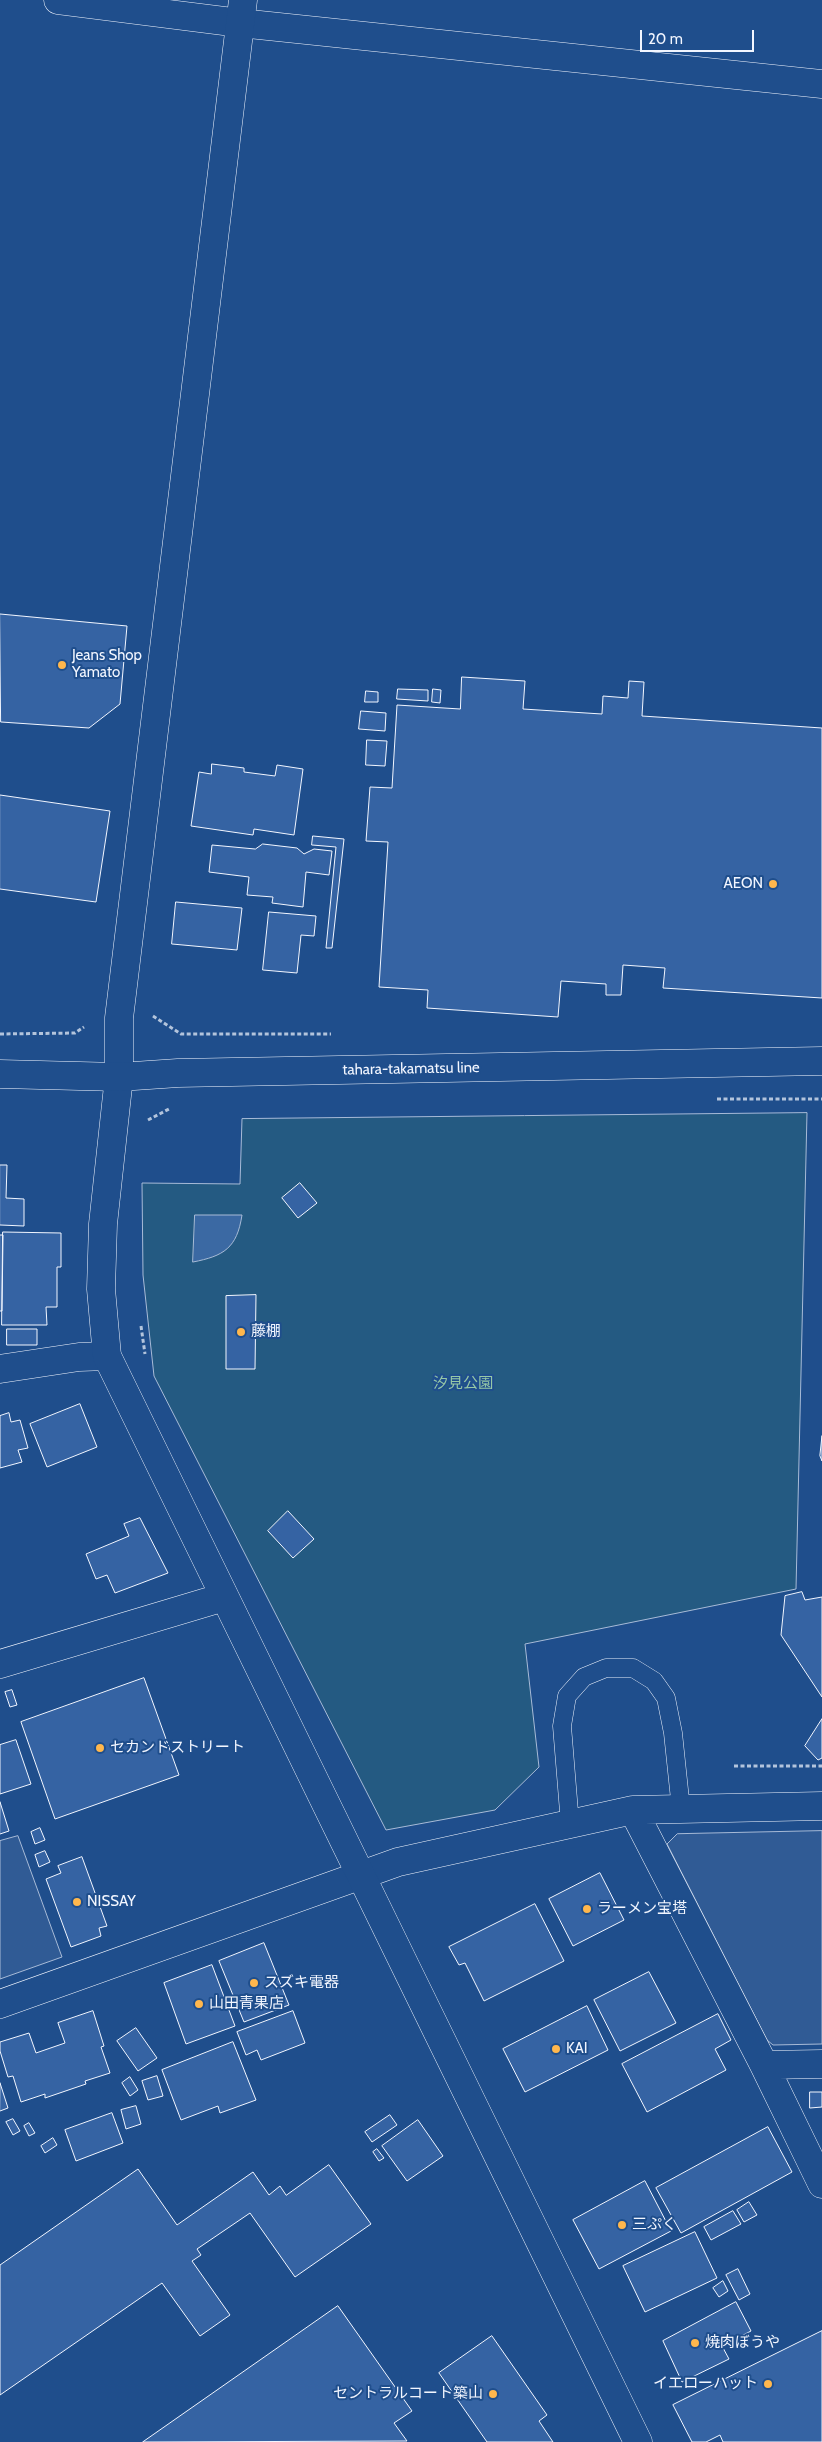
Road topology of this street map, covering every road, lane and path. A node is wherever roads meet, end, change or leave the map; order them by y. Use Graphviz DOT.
graph roads {
  1 [pos="58,0"];
  2 [pos="241,12"];
  3 [pos="822,84"];
  4 [pos="153,1007"];
  5 [pos="339,1034"];
  6 [pos="822,1061"];
  7 [pos="0,1074"];
  8 [pos="119,1077"];
  9 [pos="822,1098"];
  10 [pos="713,1100"];
  11 [pos="171,1108"];
  12 [pos="145,1121"];
  13 [pos="140,1320"];
  14 [pos="107,1356"];
  15 [pos="146,1357"];
  16 [pos="0,1369"];
  17 [pos="224,1597"];
  18 [pos="0,1664"];
  19 [pos="734,1766"];
  20 [pos="822,1766"];
  21 [pos="822,1806"];
  22 [pos="681,1809"];
  23 [pos="633,1810"];
  24 [pos="570,1824"];
  25 [pos="360,1875"];
  26 [pos="0,2004"];
  27 [pos="822,2064"];
  28 [pos="764,2065"];
  29 [pos="822,2184"];
  30 [pos="638,2442"];
  1 -- 2 [label="street"];
  2 -- 3 [label="street"];
  2 -- 8 [label="street"];
  4 -- 5 [label="path"];
  6 -- 8 [label="street, tahara-takamatsu line"];
  7 -- 8 [label="street, tahara-takamatsu line"];
  8 -- 14 [label="street"];
  9 -- 10 [label="path"];
  11 -- 12 [label="path"];
  13 -- 15 [label="path"];
  14 -- 16 [label="street"];
  14 -- 17 [label="street"];
  17 -- 18 [label="street"];
  17 -- 25 [label="street"];
  19 -- 20 [label="path"];
  21 -- 22 [label="street"];
  22 -- 23 [label="street"];
  22 -- 24 [label="lane"];
  23 -- 24 [label="street"];
  23 -- 28 [label="street"];
  24 -- 25 [label="street"];
  25 -- 26 [label="street"];
  25 -- 30 [label="street"];
  27 -- 28 [label="street"];
  28 -- 29 [label="street"];
}
